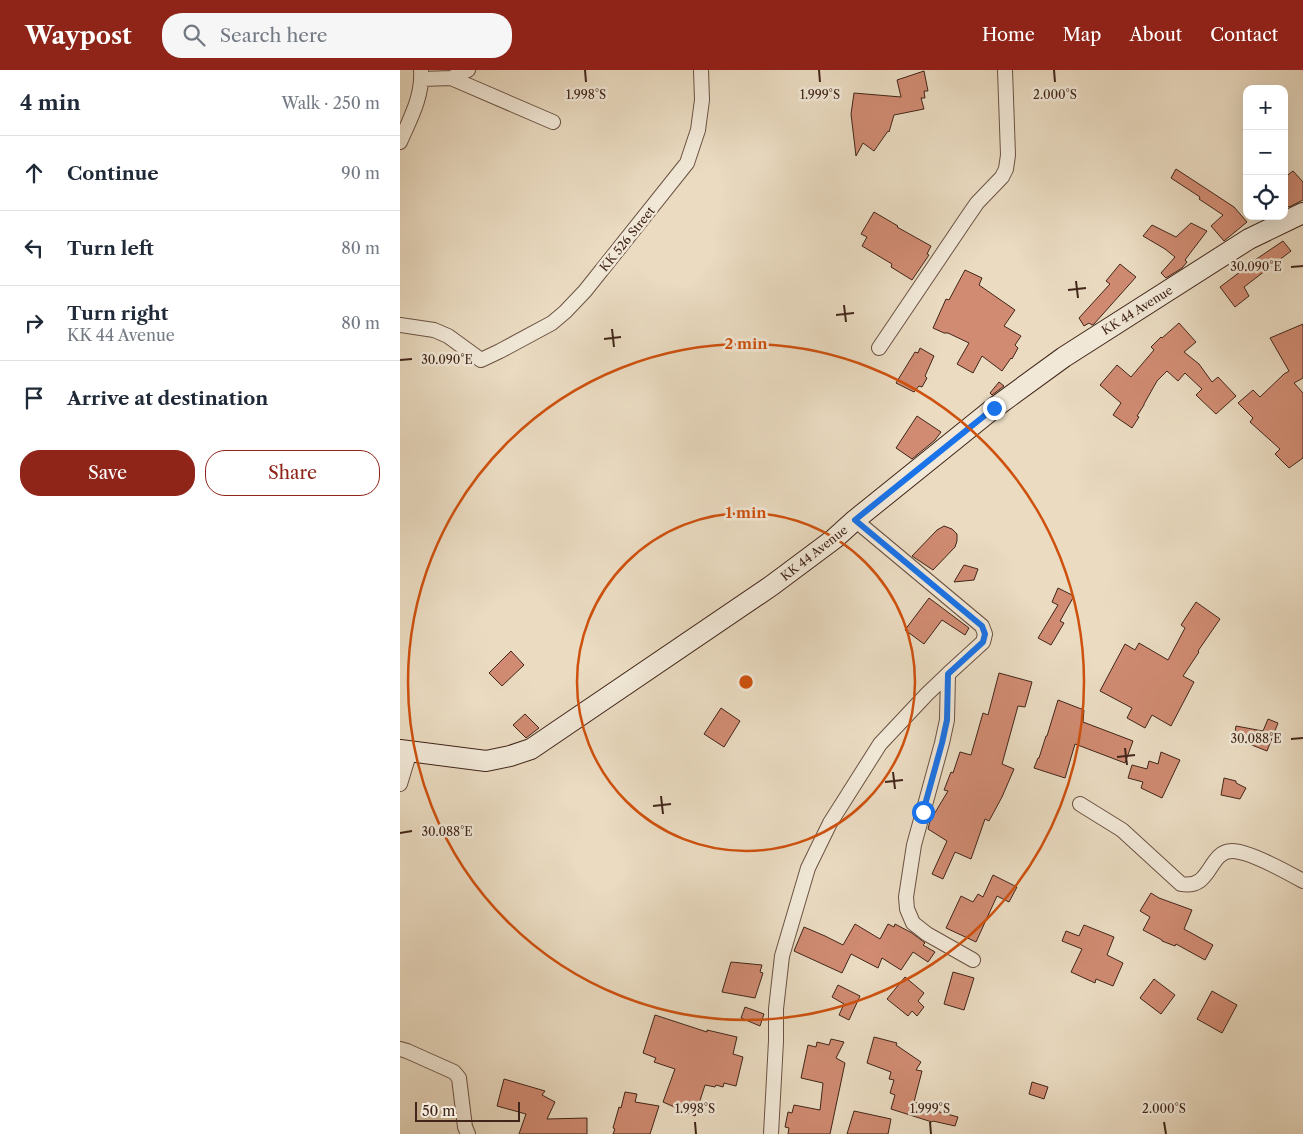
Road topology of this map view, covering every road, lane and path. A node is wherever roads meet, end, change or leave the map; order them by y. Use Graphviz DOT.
graph roads {
  1 [pos="468,70"];
  2 [pos="701,70"];
  3 [pos="1005,70"];
  4 [pos="421,74"];
  5 [pos="451,78"];
  6 [pos="553,122"];
  7 [pos="400,142"];
  8 [pos="1303,213"];
  9 [pos="400,325"];
  10 [pos="879,348"];
  11 [pos="855,520"];
  12 [pos="948,674"];
  13 [pos="405,751"];
  14 [pos="400,784"];
  15 [pos="1080,804"];
  16 [pos="1303,881"];
  17 [pos="973,960"];
  18 [pos="400,1049"];
  19 [pos="468,1134"];
  20 [pos="771,1134"];
  1 -- 5 [label="street"];
  2 -- 9 [label="street, KK 526 Street"];
  3 -- 10 [label="street"];
  4 -- 5 [label="street"];
  4 -- 7 [label="street"];
  5 -- 6 [label="street"];
  8 -- 11 [label="main road, KK 44 Avenue"];
  11 -- 12 [label="street"];
  11 -- 13 [label="main road, KK 44 Avenue"];
  12 -- 17 [label="street"];
  12 -- 20 [label="street"];
  13 -- 14 [label="street"];
  15 -- 16 [label="street"];
  18 -- 19 [label="street"];
}
